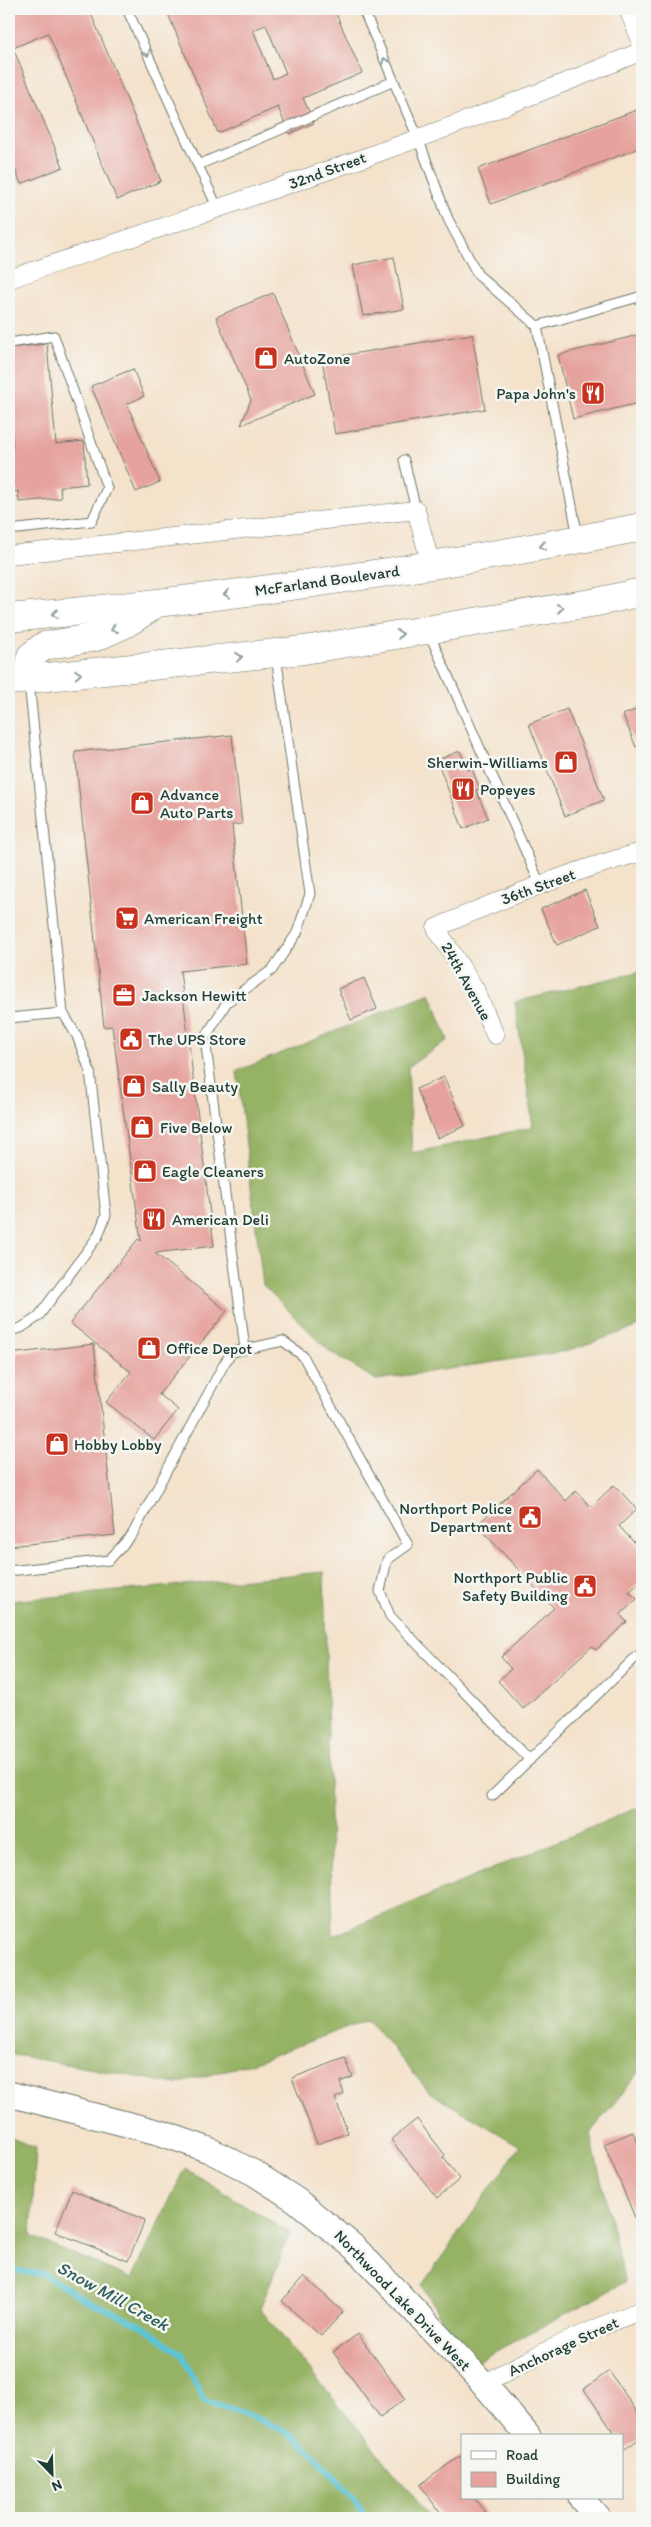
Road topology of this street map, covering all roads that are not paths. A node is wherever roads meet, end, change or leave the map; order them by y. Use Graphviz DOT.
graph roads {
  1 [pos="127,9"];
  2 [pos="363,9"];
  3 [pos="628,9"];
  4 [pos="642,43"];
  5 [pos="642,51"];
  6 [pos="394,81"];
  7 [pos="418,138"];
  8 [pos="198,165"];
  9 [pos="218,209"];
  10 [pos="9,279"];
  11 [pos="642,296"];
  12 [pos="537,326"];
  13 [pos="9,343"];
  14 [pos="404,460"];
  15 [pos="416,510"];
  16 [pos="642,527"];
  17 [pos="9,530"];
  18 [pos="578,540"];
  19 [pos="9,555"];
  20 [pos="431,565"];
  21 [pos="642,592"];
  22 [pos="156,605"];
  23 [pos="9,618"];
  24 [pos="428,630"];
  25 [pos="276,653"];
  26 [pos="19,680"];
  27 [pos="642,852"];
  28 [pos="540,884"];
  29 [pos="436,928"];
  30 [pos="64,1013"];
  31 [pos="9,1018"];
  32 [pos="495,1035"];
  33 [pos="9,1331"];
  34 [pos="245,1349"];
  35 [pos="9,1571"];
  36 [pos="642,1654"];
  37 [pos="530,1760"];
  38 [pos="492,1796"];
  39 [pos="9,2094"];
  40 [pos="642,2310"];
  41 [pos="484,2384"];
  42 [pos="526,2434"];
  43 [pos="583,2500"];
  44 [pos="598,2518"];
  1 -- 8 [label="lane, one-way"];
  6 -- 2 [label="lane, one-way"];
  3 -- 4 [label="street"];
  5 -- 7 [label="street, 32nd Street"];
  6 -- 7 [label="lane"];
  6 -- 8 [label="lane"];
  7 -- 9 [label="street, 32nd Street"];
  7 -- 12 [label="lane"];
  8 -- 9 [label="lane"];
  9 -- 10 [label="street, 32nd Street"];
  11 -- 12 [label="lane"];
  12 -- 18 [label="lane"];
  13 -- 17 [label="lane"];
  14 -- 15 [label="lane"];
  15 -- 19 [label="street"];
  15 -- 20 [label="street"];
  16 -- 18 [label="highway, McFarland Boulevard"];
  18 -- 20 [label="highway, McFarland Boulevard, one-way"];
  20 -- 22 [label="highway, McFarland Boulevard, one-way"];
  24 -- 21 [label="highway, one-way"];
  22 -- 23 [label="highway, McFarland Boulevard, one-way"];
  22 -- 26 [label="highway, one-way"];
  25 -- 24 [label="highway, one-way"];
  24 -- 28 [label="lane"];
  26 -- 25 [label="highway, one-way"];
  25 -- 34 [label="lane"];
  26 -- 30 [label="lane"];
  27 -- 28 [label="street, 36th Street"];
  28 -- 29 [label="street, 36th Street"];
  29 -- 32 [label="street, 24th Avenue"];
  30 -- 31 [label="lane"];
  30 -- 33 [label="lane"];
  34 -- 35 [label="lane"];
  34 -- 37 [label="lane"];
  36 -- 37 [label="lane"];
  37 -- 38 [label="lane"];
  39 -- 41 [label="street, Northwood Lake Drive West"];
  40 -- 41 [label="street, Anchorage Street"];
  41 -- 42 [label="street, Northwood Lake Drive West"];
  43 -- 44 [label="street"];
}
